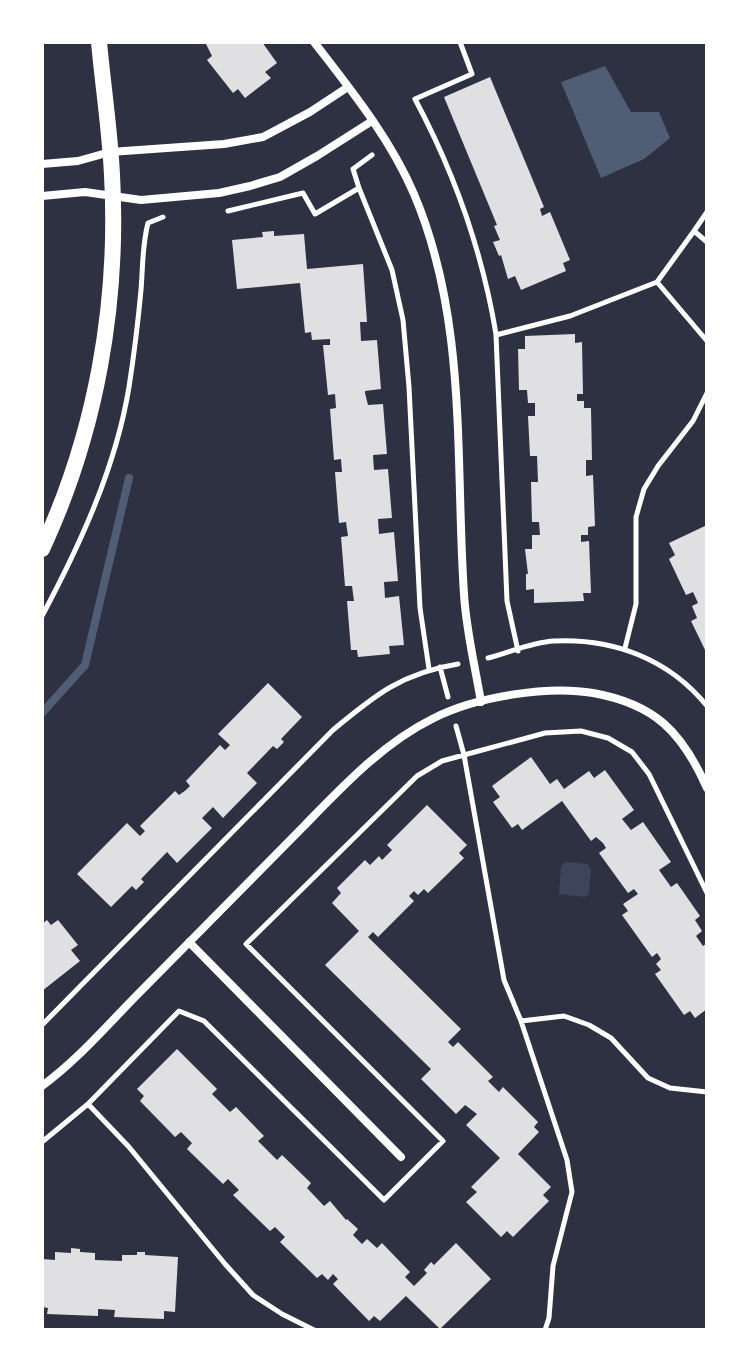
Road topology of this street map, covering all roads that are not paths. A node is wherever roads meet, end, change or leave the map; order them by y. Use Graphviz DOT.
graph roads {
  1 [pos="99,42"];
  2 [pos="314,42"];
  3 [pos="348,87"];
  4 [pos="372,121"];
  5 [pos="110,152"];
  6 [pos="42,164"];
  7 [pos="42,196"];
  8 [pos="113,196"];
  9 [pos="42,549"];
  10 [pos="481,702"];
  11 [pos="707,788"];
  12 [pos="189,942"];
  13 [pos="42,1086"];
  14 [pos="401,1157"];
  1 -- 5 [label="main road"];
  2 -- 3 [label="street"];
  3 -- 4 [label="street"];
  3 -- 5 [label="street"];
  4 -- 8 [label="street"];
  4 -- 10 [label="street"];
  5 -- 6 [label="street"];
  5 -- 8 [label="main road"];
  7 -- 8 [label="street"];
  8 -- 9 [label="main road"];
  10 -- 11 [label="street"];
  10 -- 12 [label="street"];
  12 -- 13 [label="street"];
  12 -- 14 [label="street"];
}
